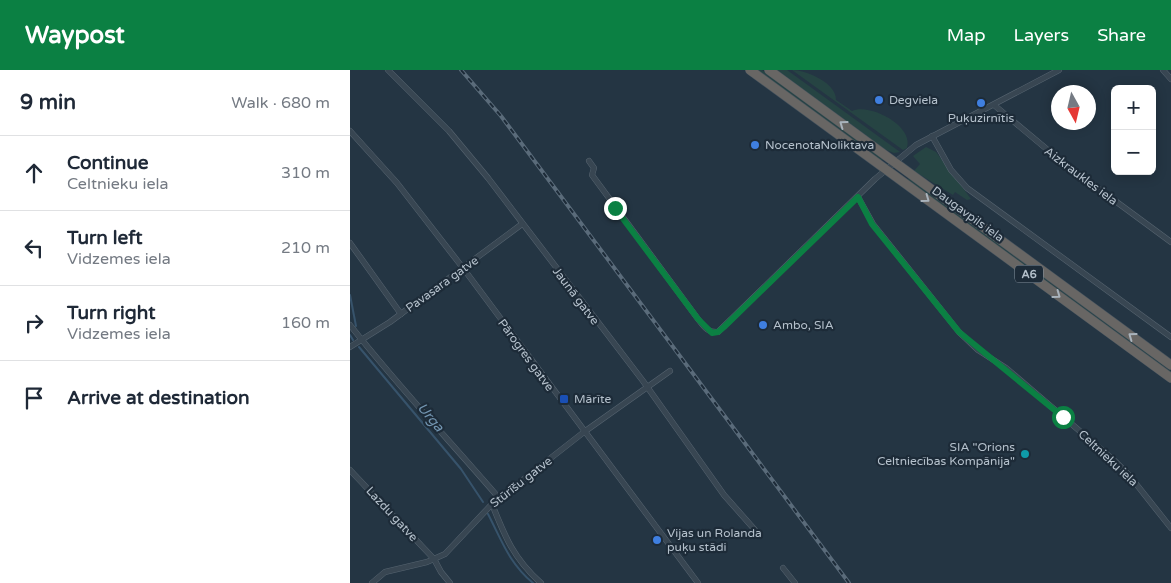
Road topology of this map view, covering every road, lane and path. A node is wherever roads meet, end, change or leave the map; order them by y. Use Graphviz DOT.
graph roads {
  1 [pos="388,70"];
  2 [pos="750,70"];
  3 [pos="769,70"];
  4 [pos="1059,70"];
  5 [pos="1163,70"];
  6 [pos="1171,79"];
  7 [pos="994,105"];
  8 [pos="350,131"];
  9 [pos="932,136"];
  10 [pos="589,161"];
  11 [pos="896,163"];
  12 [pos="887,170"];
  13 [pos="858,197"];
  14 [pos="522,224"];
  15 [pos="1171,242"];
  16 [pos="350,244"];
  17 [pos="463,268"];
  18 [pos="401,314"];
  19 [pos="350,325"];
  20 [pos="1171,337"];
  21 [pos="360,340"];
  22 [pos="351,346"];
  23 [pos="1171,365"];
  24 [pos="670,371"];
  25 [pos="1171,378"];
  26 [pos="646,387"];
  27 [pos="584,432"];
  28 [pos="350,470"];
  29 [pos="499,498"];
  30 [pos="492,504"];
  31 [pos="1171,528"];
  32 [pos="755,530"];
  33 [pos="434,559"];
  34 [pos="783,568"];
  35 [pos="372,583"];
  36 [pos="450,583"];
  37 [pos="541,583"];
  38 [pos="698,583"];
  39 [pos="795,583"];
  1 -- 14 [label="street, Jaunā gatve"];
  2 -- 12 [label="highway, Daugavpils iela / A6"];
  11 -- 3 [label="highway, Daugavpils iela / A6, one-way"];
  4 -- 7 [label="street"];
  5 -- 6 [label="street"];
  7 -- 9 [label="street"];
  7 -- 15 [label="street, Aizkraukles iela"];
  8 -- 17 [label="street, Pārogres gatve"];
  9 -- 11 [label="street"];
  9 -- 20 [label="street"];
  10 -- 13 [label="street"];
  11 -- 12 [label="street"];
  23 -- 11 [label="highway, Daugavpils iela / A6, one-way"];
  12 -- 13 [label="street"];
  12 -- 25 [label="highway, Daugavpils iela / A6, one-way"];
  13 -- 31 [label="street, Celtnieku iela"];
  14 -- 17 [label="street, Pavasara gatve"];
  14 -- 26 [label="street, Jaunā gatve"];
  16 -- 18 [label="street"];
  17 -- 18 [label="street, Pavasara gatve"];
  17 -- 27 [label="street, Pārogres gatve"];
  18 -- 21 [label="street, Pavasara gatve"];
  19 -- 21 [label="street"];
  21 -- 22 [label="street, Pavasara gatve"];
  21 -- 29 [label="street"];
  24 -- 26 [label="street, Stūrīšu gatve"];
  26 -- 27 [label="street, Stūrīšu gatve"];
  26 -- 32 [label="street, Jaunā gatve"];
  27 -- 29 [label="street, Stūrīšu gatve"];
  27 -- 38 [label="street, Pārogres gatve"];
  28 -- 33 [label="street, Lazdu gatve"];
  29 -- 30 [label="street, Stūrīšu gatve"];
  30 -- 33 [label="street, Stūrīšu gatve"];
  30 -- 37 [label="street"];
  33 -- 35 [label="street, Stūrīšu gatve"];
  33 -- 36 [label="street, Lazdu gatve"];
  34 -- 39 [label="street"];
}
